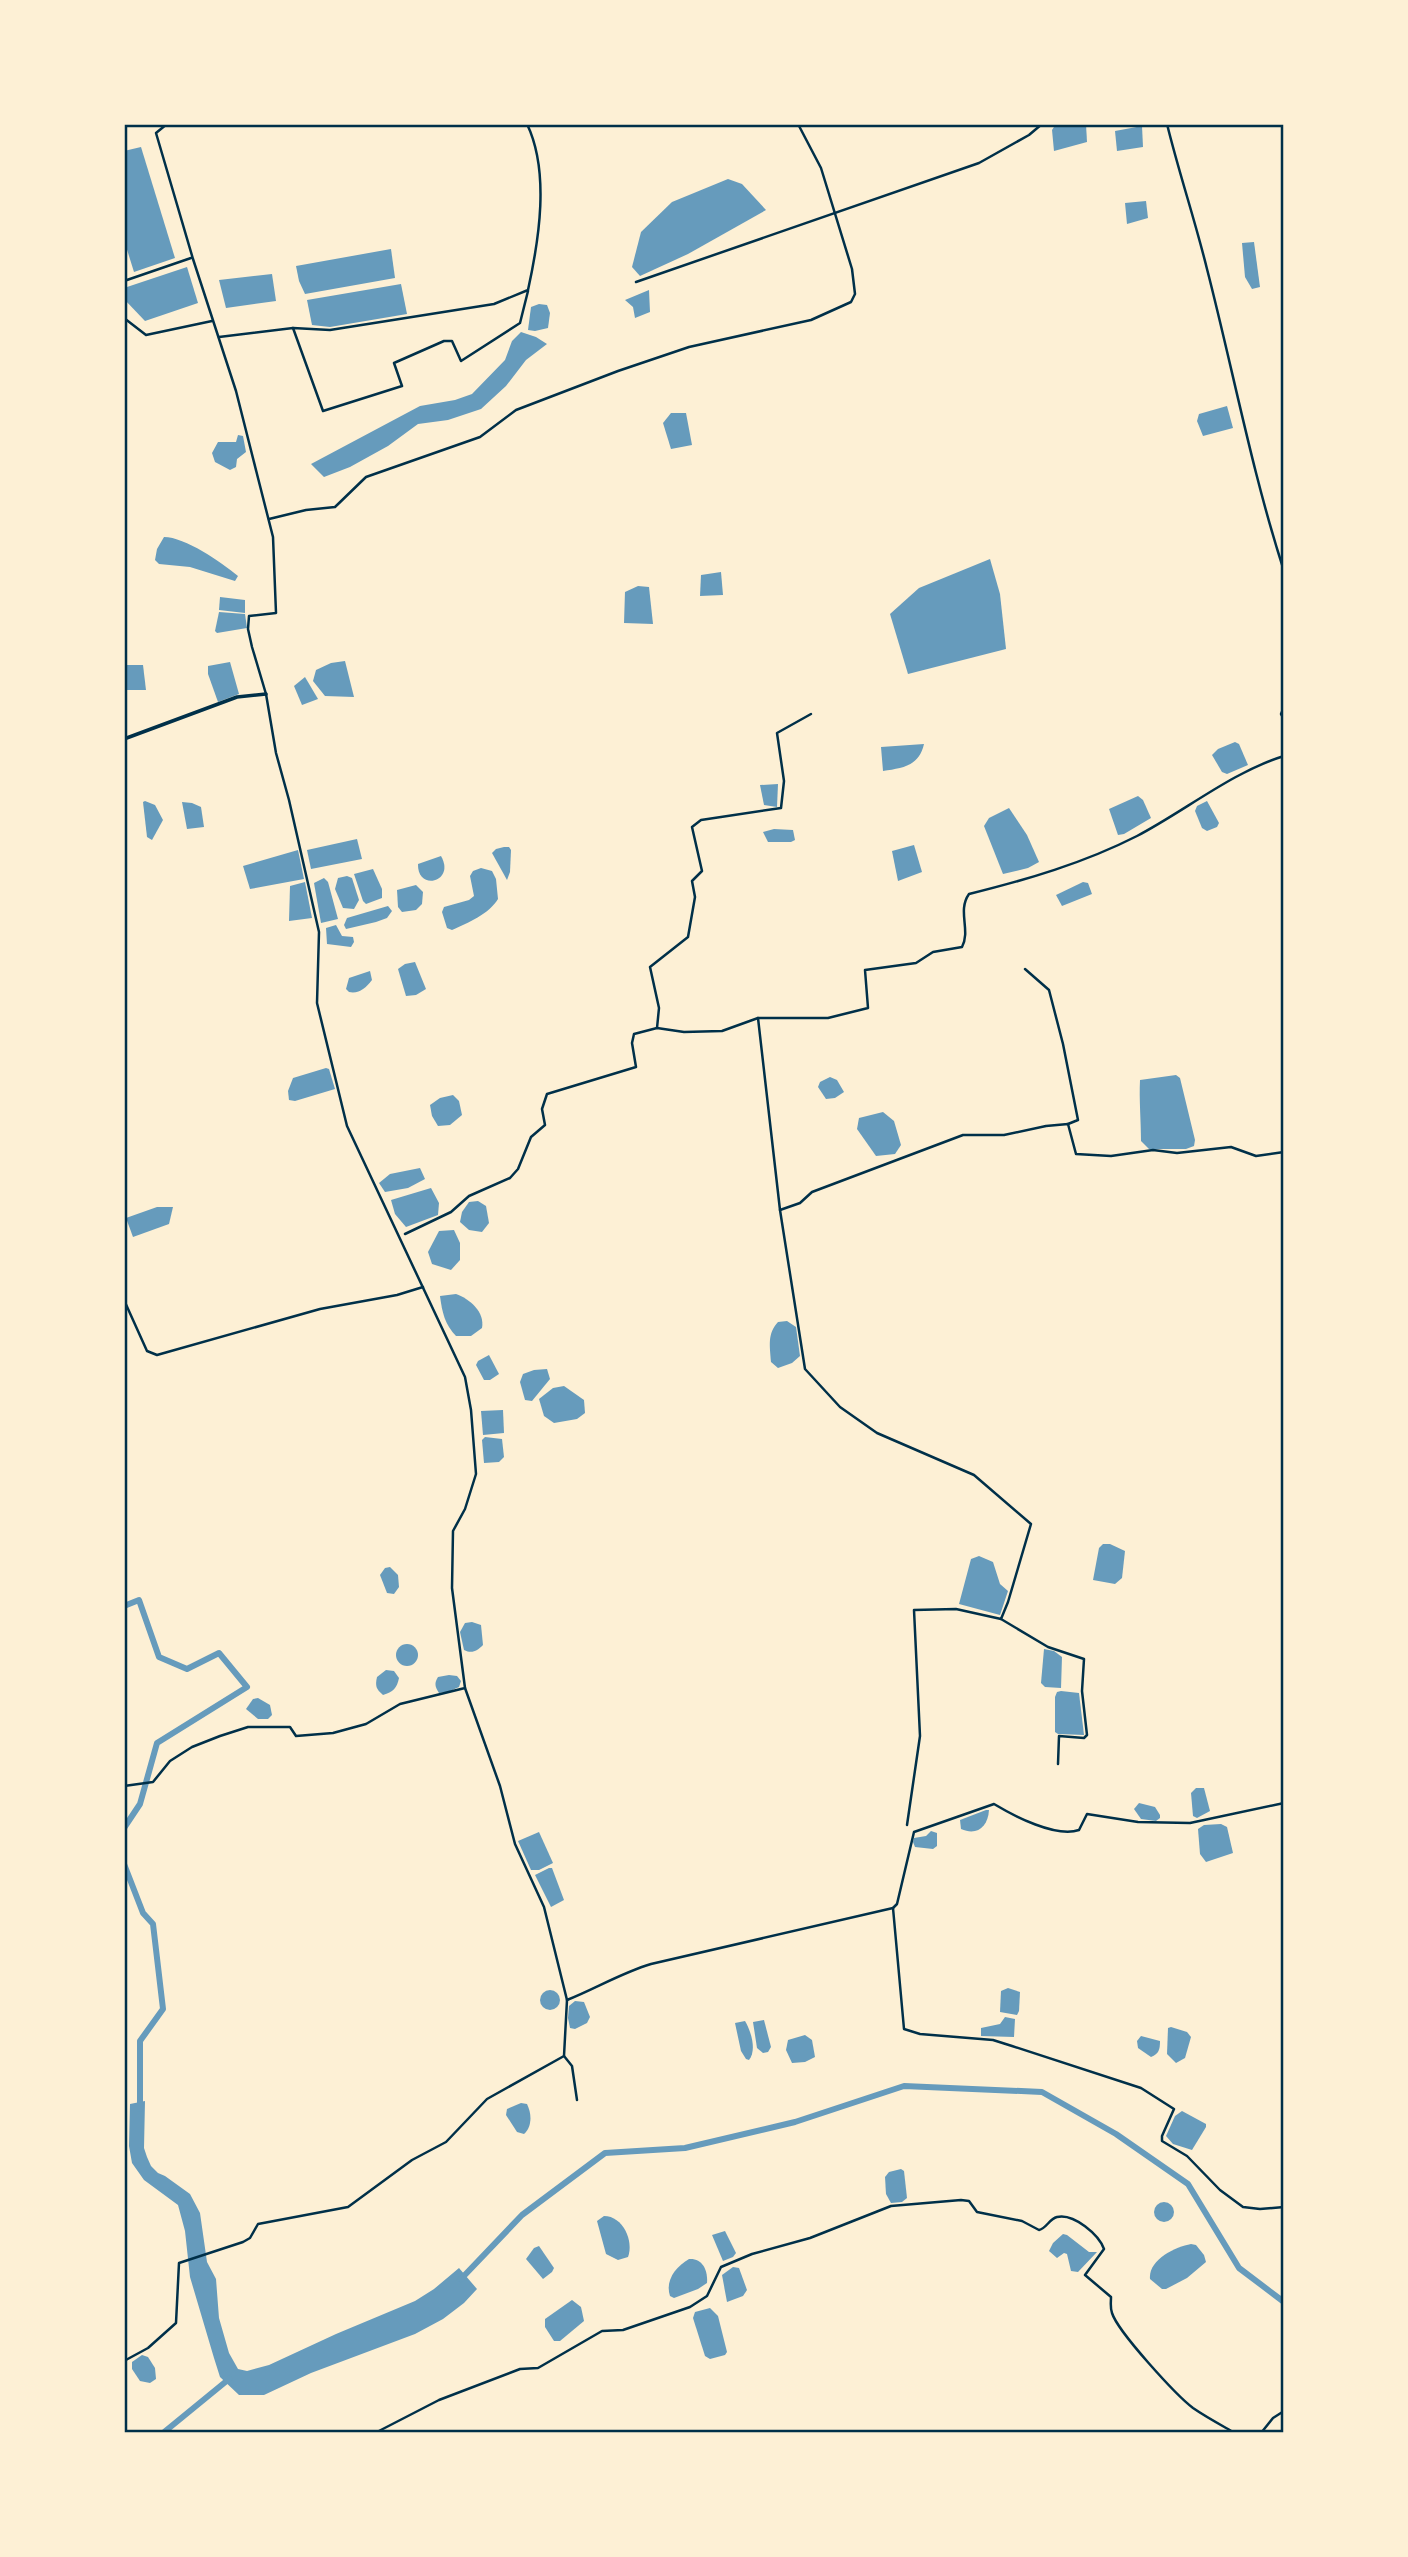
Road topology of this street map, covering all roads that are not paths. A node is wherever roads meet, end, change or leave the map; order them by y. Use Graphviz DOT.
graph roads {
  1 [pos="167,124"];
  2 [pos="527,124"];
  3 [pos="798,124"];
  4 [pos="1042,124"];
  5 [pos="1167,124"];
  6 [pos="833,212"];
  7 [pos="193,259"];
  8 [pos="124,281"];
  9 [pos="636,282"];
  10 [pos="528,290"];
  11 [pos="124,318"];
  12 [pos="213,320"];
  13 [pos="293,328"];
  14 [pos="218,337"];
  15 [pos="268,519"];
  16 [pos="1284,571"];
  17 [pos="266,694"];
  18 [pos="1284,707"];
  19 [pos="811,714"];
  20 [pos="1284,719"];
  21 [pos="124,738"];
  22 [pos="1284,756"];
  23 [pos="1025,969"];
  24 [pos="758,1018"];
  25 [pos="657,1028"];
  26 [pos="1068,1124"];
  27 [pos="1284,1152"];
  28 [pos="780,1210"];
  29 [pos="405,1234"];
  30 [pos="423,1287"];
  31 [pos="124,1300"];
  32 [pos="1001,1619"];
  33 [pos="465,1688"];
  34 [pos="1058,1763"];
  35 [pos="124,1786"];
  36 [pos="1284,1803"];
  37 [pos="907,1825"];
  38 [pos="892,1908"];
  39 [pos="567,2000"];
  40 [pos="564,2056"];
  41 [pos="577,2100"];
  42 [pos="1284,2207"];
  43 [pos="124,2361"];
  44 [pos="1284,2411"];
  45 [pos="375,2433"];
  46 [pos="1235,2433"];
  47 [pos="1261,2433"];
  1 -- 7 [label="street"];
  2 -- 10 [label="street"];
  3 -- 6 [label="street"];
  4 -- 6 [label="street"];
  5 -- 16 [label="street"];
  6 -- 9 [label="street"];
  6 -- 15 [label="street"];
  7 -- 8 [label="street"];
  7 -- 12 [label="street"];
  10 -- 13 [label="street"];
  10 -- 13 [label="street"];
  11 -- 12 [label="street"];
  12 -- 14 [label="street"];
  13 -- 14 [label="street"];
  14 -- 15 [label="street"];
  15 -- 17 [label="street"];
  17 -- 21 [label="street"];
  17 -- 30 [label="street"];
  18 -- 20 [label="street"];
  19 -- 25 [label="street"];
  22 -- 24 [label="street"];
  23 -- 26 [label="street"];
  24 -- 25 [label="street"];
  24 -- 28 [label="street"];
  25 -- 29 [label="street"];
  26 -- 27 [label="street"];
  26 -- 28 [label="street"];
  28 -- 32 [label="street"];
  30 -- 31 [label="street"];
  30 -- 33 [label="street"];
  32 -- 34 [label="street"];
  32 -- 37 [label="street"];
  33 -- 35 [label="street"];
  33 -- 39 [label="street"];
  36 -- 38 [label="street"];
  38 -- 39 [label="street"];
  38 -- 42 [label="street"];
  39 -- 40 [label="street"];
  40 -- 41 [label="street"];
  40 -- 43 [label="street"];
  44 -- 47 [label="street"];
  45 -- 46 [label="street"];
}
